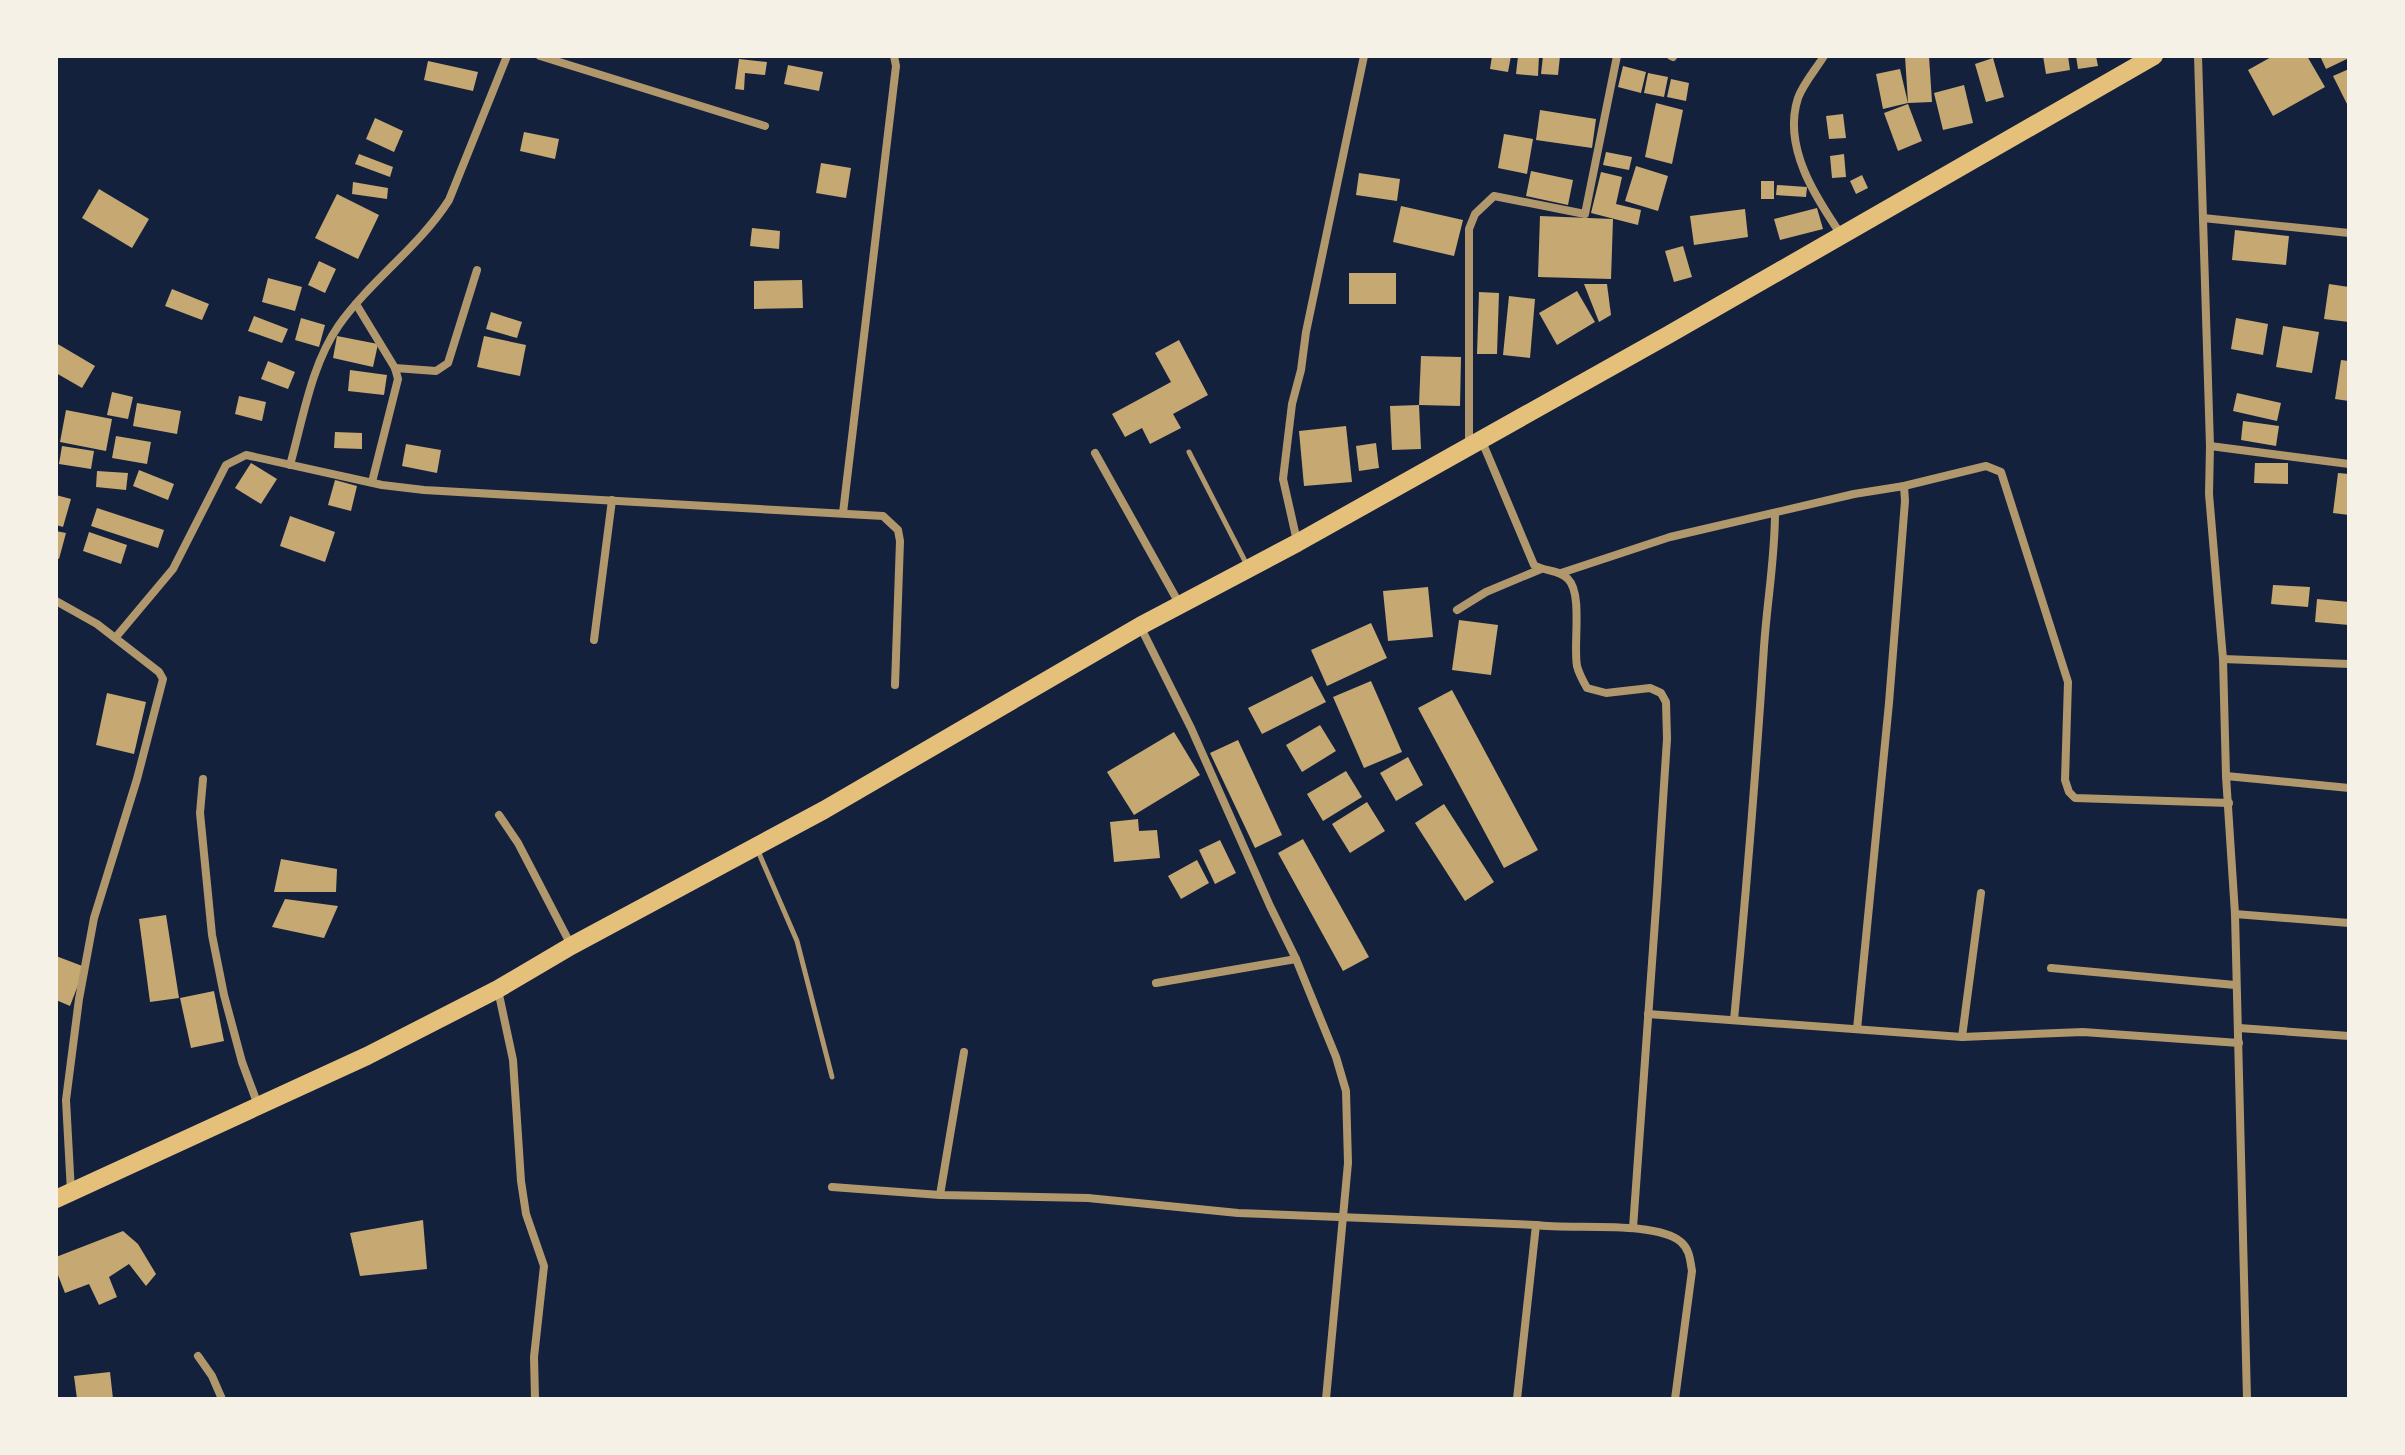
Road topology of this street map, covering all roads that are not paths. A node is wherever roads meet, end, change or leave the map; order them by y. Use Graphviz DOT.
graph roads {
  1 [pos="507,56"];
  2 [pos="540,56"];
  3 [pos="894,56"];
  4 [pos="1364,56"];
  5 [pos="1617,56"];
  6 [pos="1824,56"];
  7 [pos="2154,56"];
  8 [pos="2198,56"];
  9 [pos="765,126"];
  10 [pos="2203,218"];
  11 [pos="2349,233"];
  12 [pos="1842,236"];
  13 [pos="477,270"];
  14 [pos="356,304"];
  15 [pos="395,368"];
  16 [pos="1475,442"];
  17 [pos="2210,446"];
  18 [pos="1189,452"];
  19 [pos="1095,453"];
  20 [pos="2349,464"];
  21 [pos="290,465"];
  22 [pos="372,482"];
  23 [pos="1904,486"];
  24 [pos="612,500"];
  25 [pos="843,513"];
  26 [pos="1775,513"];
  27 [pos="1297,543"];
  28 [pos="1249,568"];
  29 [pos="1541,569"];
  30 [pos="1561,573"];
  31 [pos="56,601"];
  32 [pos="1180,605"];
  33 [pos="1457,610"];
  34 [pos="1140,626"];
  35 [pos="116,637"];
  36 [pos="594,640"];
  37 [pos="2223,659"];
  38 [pos="2349,664"];
  39 [pos="895,685"];
  40 [pos="2226,776"];
  41 [pos="203,779"];
  42 [pos="2349,788"];
  43 [pos="2229,803"];
  44 [pos="499,815"];
  45 [pos="756,846"];
  46 [pos="1981,893"];
  47 [pos="2235,914"];
  48 [pos="2349,923"];
  49 [pos="571,946"];
  50 [pos="1296,959"];
  51 [pos="2051,968"];
  52 [pos="1156,983"];
  53 [pos="2235,985"];
  54 [pos="498,989"];
  55 [pos="1648,1014"];
  56 [pos="1734,1020"];
  57 [pos="2239,1028"];
  58 [pos="1857,1029"];
  59 [pos="2349,1036"];
  60 [pos="1962,1037"];
  61 [pos="2239,1043"];
  62 [pos="964,1052"];
  63 [pos="832,1077"];
  64 [pos="258,1105"];
  65 [pos="832,1187"];
  66 [pos="940,1195"];
  67 [pos="63,1196"];
  68 [pos="1343,1217"];
  69 [pos="1536,1225"];
  70 [pos="1633,1228"];
  71 [pos="198,1356"];
  72 [pos="222,1399"];
  73 [pos="535,1399"];
  74 [pos="1326,1399"];
  75 [pos="1517,1399"];
  76 [pos="1675,1399"];
  77 [pos="2247,1399"];
  1 -- 14 [label="street"];
  2 -- 9 [label="street"];
  3 -- 25 [label="street"];
  4 -- 27 [label="street"];
  5 -- 16 [label="street"];
  6 -- 12 [label="street"];
  7 -- 12 [label="highway"];
  8 -- 10 [label="street"];
  10 -- 11 [label="street"];
  10 -- 17 [label="street"];
  12 -- 16 [label="highway"];
  13 -- 15 [label="street"];
  14 -- 15 [label="street"];
  14 -- 21 [label="street"];
  15 -- 22 [label="street"];
  16 -- 27 [label="highway"];
  16 -- 29 [label="street"];
  17 -- 20 [label="street"];
  17 -- 37 [label="street"];
  18 -- 28 [label="lane"];
  19 -- 32 [label="street"];
  21 -- 22 [label="street"];
  21 -- 35 [label="street"];
  22 -- 24 [label="street"];
  23 -- 26 [label="street"];
  23 -- 43 [label="street"];
  23 -- 58 [label="street"];
  24 -- 25 [label="street"];
  24 -- 36 [label="street"];
  25 -- 39 [label="street"];
  26 -- 30 [label="street"];
  26 -- 56 [label="street"];
  27 -- 28 [label="highway"];
  28 -- 32 [label="highway"];
  29 -- 30 [label="street"];
  29 -- 33 [label="street"];
  30 -- 55 [label="street"];
  31 -- 35 [label="street"];
  32 -- 34 [label="highway"];
  34 -- 45 [label="highway"];
  34 -- 50 [label="street"];
  35 -- 67 [label="street"];
  37 -- 38 [label="street"];
  37 -- 40 [label="street"];
  40 -- 42 [label="street"];
  40 -- 43 [label="street"];
  41 -- 64 [label="street"];
  43 -- 47 [label="street"];
  44 -- 49 [label="street"];
  45 -- 49 [label="highway"];
  45 -- 63 [label="lane"];
  46 -- 60 [label="street"];
  47 -- 48 [label="street"];
  47 -- 53 [label="street"];
  49 -- 54 [label="highway"];
  50 -- 52 [label="street"];
  50 -- 68 [label="street"];
  51 -- 53 [label="street"];
  53 -- 57 [label="street"];
  54 -- 64 [label="highway"];
  54 -- 73 [label="street"];
  55 -- 56 [label="street"];
  55 -- 70 [label="street"];
  56 -- 58 [label="street"];
  57 -- 59 [label="street"];
  57 -- 61 [label="street"];
  58 -- 60 [label="street"];
  60 -- 61 [label="street"];
  61 -- 77 [label="street"];
  62 -- 66 [label="street"];
  64 -- 67 [label="highway"];
  65 -- 66 [label="street"];
  66 -- 68 [label="street"];
  68 -- 69 [label="street"];
  68 -- 74 [label="street"];
  69 -- 70 [label="street"];
  69 -- 75 [label="street"];
  70 -- 76 [label="street"];
  71 -- 72 [label="street"];
}
